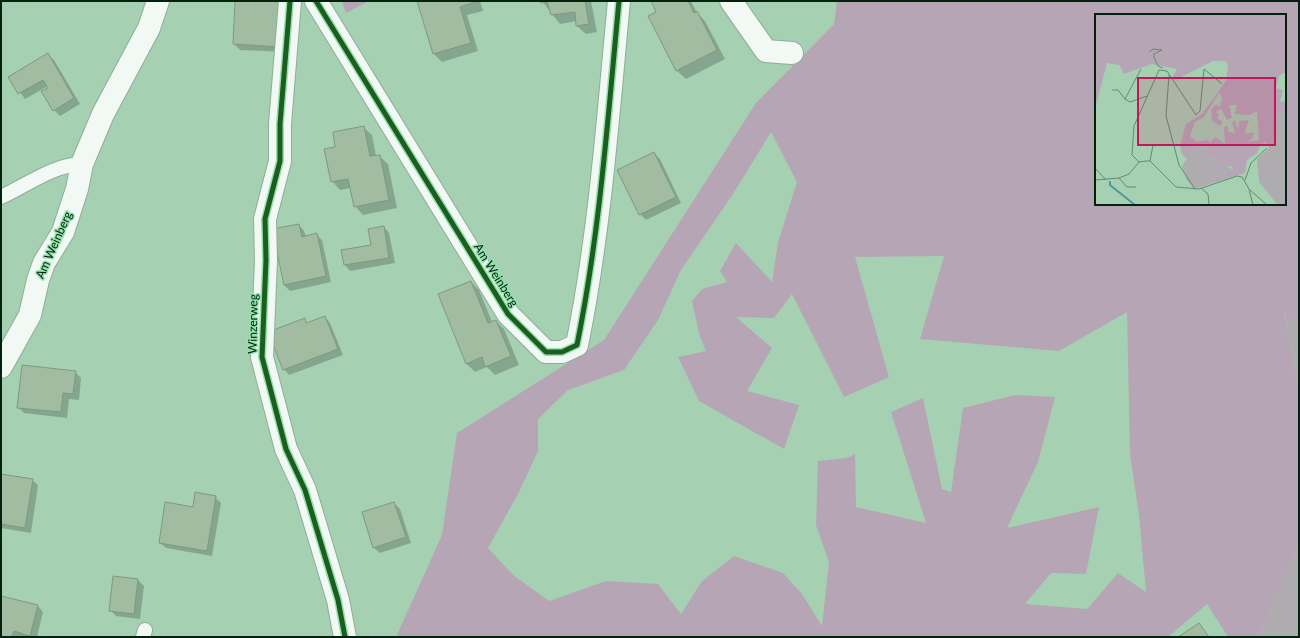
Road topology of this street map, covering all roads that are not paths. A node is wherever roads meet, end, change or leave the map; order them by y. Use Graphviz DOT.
graph roads {
  1 [pos="158,1"];
  2 [pos="290,1"];
  3 [pos="316,1"];
  4 [pos="619,1"];
  5 [pos="731,1"];
  6 [pos="792,53"];
  7 [pos="82,164"];
  8 [pos="1,197"];
  9 [pos="1,367"];
  10 [pos="345,637"];
  1 -- 7 [label="street, Am Weinberg"];
  2 -- 10 [label="street, Winzerweg"];
  3 -- 4 [label="street, Am Weinberg"];
  5 -- 6 [label="street"];
  7 -- 8 [label="lane"];
  7 -- 9 [label="street, Am Weinberg"];
}
